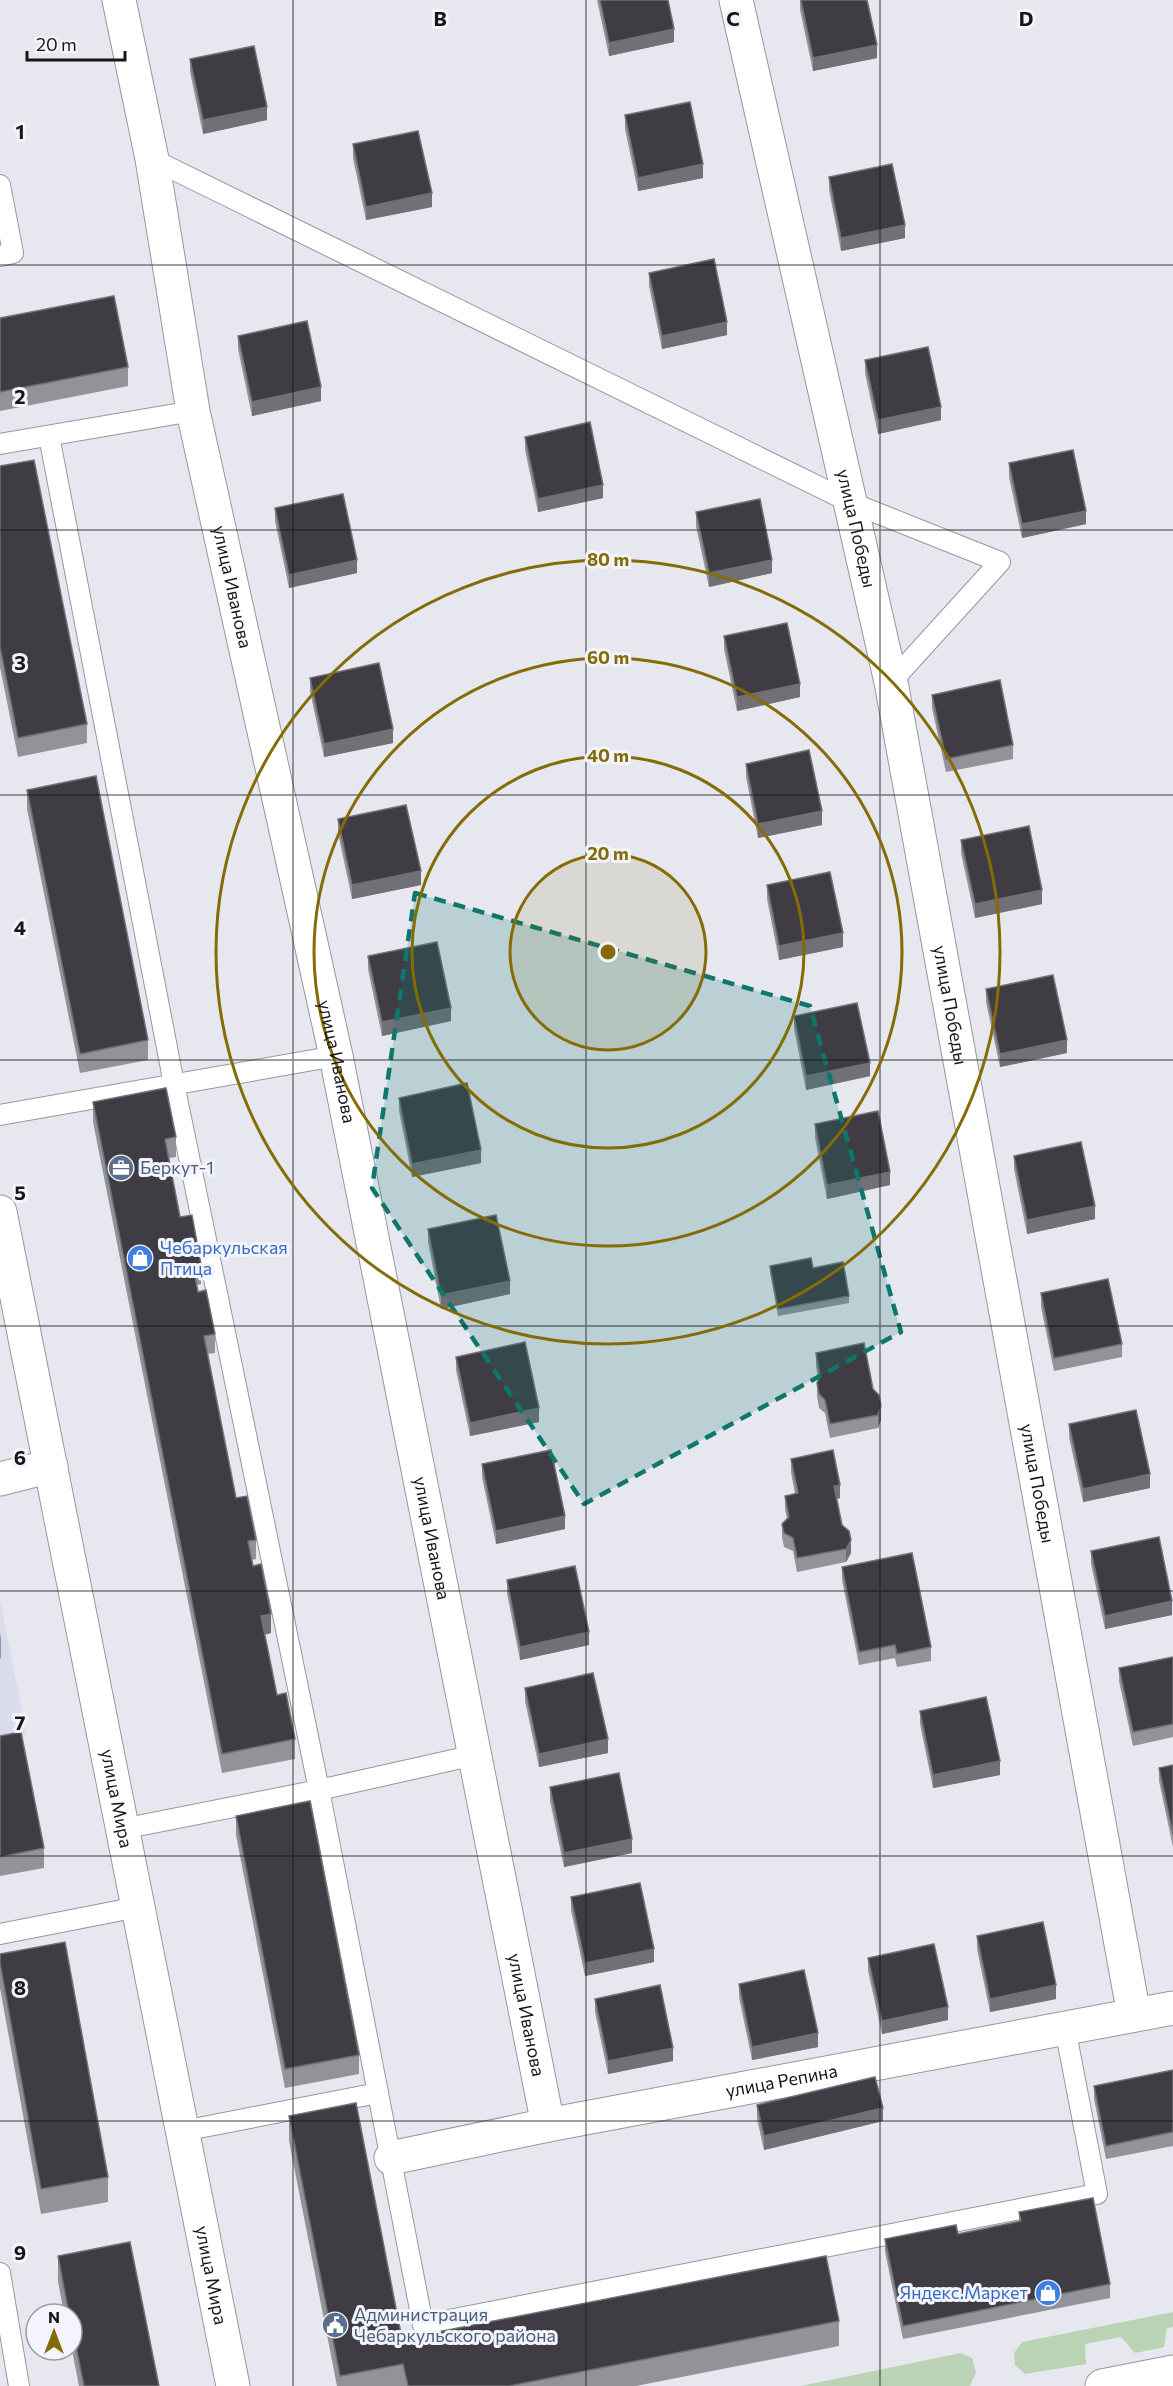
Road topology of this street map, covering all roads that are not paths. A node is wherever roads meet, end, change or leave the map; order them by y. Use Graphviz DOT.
graph roads {
  1 [pos="119,0"];
  2 [pos="736,0"];
  3 [pos="152,159"];
  4 [pos="0,185"];
  5 [pos="0,256"];
  6 [pos="193,411"];
  7 [pos="49,436"];
  8 [pos="0,444"];
  9 [pos="852,503"];
  10 [pos="891,682"];
  11 [pos="336,1056"];
  12 [pos="174,1084"];
  13 [pos="0,1115"];
  14 [pos="0,1212"];
  15 [pos="51,1466"];
  16 [pos="0,1479"];
  17 [pos="475,1755"];
  18 [pos="319,1790"];
  19 [pos="122,1828"];
  20 [pos="138,1907"];
  21 [pos="0,1934"];
  22 [pos="1173,2008"];
  23 [pos="1134,2015"];
  24 [pos="1065,2028"];
  25 [pos="378,2093"];
  26 [pos="548,2125"];
  27 [pos="183,2131"];
  28 [pos="391,2158"];
  29 [pos="0,2273"];
  30 [pos="1173,2372"];
  31 [pos="19,2386"];
  32 [pos="233,2386"];
  33 [pos="1102,2386"];
  1 -- 3 [label="street, улица Иванова"];
  2 -- 9 [label="street, улица Победы"];
  3 -- 6 [label="street, улица Иванова"];
  3 -- 9 [label="lane"];
  4 -- 5 [label="lane"];
  6 -- 7 [label="lane"];
  6 -- 11 [label="street, улица Иванова"];
  7 -- 8 [label="lane"];
  7 -- 12 [label="lane"];
  9 -- 10 [label="street, улица Победы"];
  9 -- 10 [label="lane"];
  10 -- 23 [label="street, улица Победы"];
  11 -- 12 [label="lane"];
  11 -- 17 [label="street, улица Иванова"];
  12 -- 13 [label="lane"];
  12 -- 18 [label="lane"];
  14 -- 15 [label="street, улица Мира"];
  15 -- 16 [label="street"];
  15 -- 19 [label="street, улица Мира"];
  17 -- 18 [label="lane"];
  17 -- 26 [label="street, улица Иванова"];
  18 -- 19 [label="lane"];
  18 -- 25 [label="lane"];
  19 -- 20 [label="street, улица Мира"];
  20 -- 21 [label="lane"];
  20 -- 27 [label="street, улица Мира"];
  22 -- 23 [label="street, улица Репина"];
  23 -- 24 [label="street, улица Репина"];
  24 -- 26 [label="street, улица Репина"];
  24 -- 28 [label="lane"];
  25 -- 27 [label="lane"];
  25 -- 28 [label="lane"];
  26 -- 28 [label="street, улица Репина"];
  27 -- 32 [label="street, улица Мира"];
  29 -- 31 [label="lane"];
  30 -- 33 [label="street"];
}
